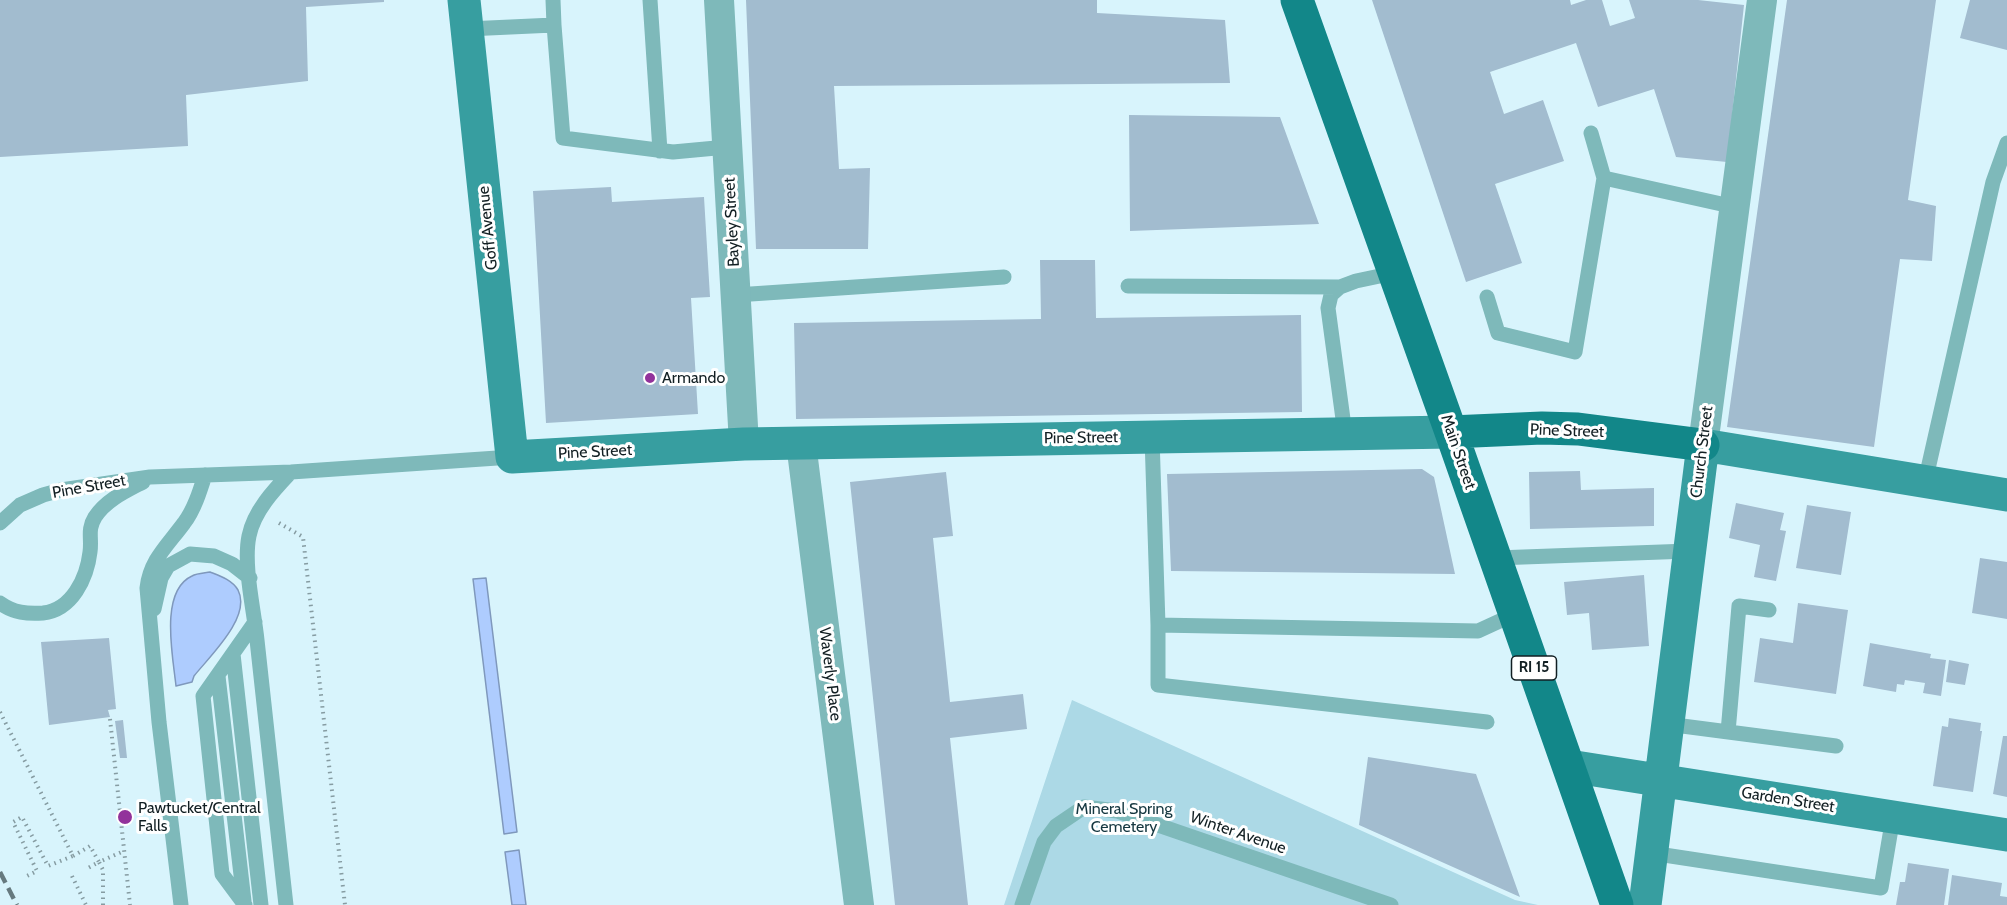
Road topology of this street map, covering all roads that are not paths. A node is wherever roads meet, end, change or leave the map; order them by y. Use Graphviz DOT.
graph roads {
  1 [pos="553,0"];
  2 [pos="650,0"];
  3 [pos="719,0"];
  4 [pos="1297,0"];
  5 [pos="1762,0"];
  6 [pos="465,14"];
  7 [pos="554,25"];
  8 [pos="1591,133"];
  9 [pos="2007,143"];
  10 [pos="728,147"];
  11 [pos="660,151"];
  12 [pos="1604,178"];
  13 [pos="1735,207"];
  14 [pos="1394,273"];
  15 [pos="1004,277"];
  16 [pos="1128,286"];
  17 [pos="1340,287"];
  18 [pos="736,295"];
  19 [pos="1487,297"];
  20 [pos="1451,432"];
  21 [pos="1345,434"];
  22 [pos="1152,437"];
  23 [pos="801,443"];
  24 [pos="744,444"];
  25 [pos="1703,445"];
  26 [pos="512,457"];
  27 [pos="291,472"];
  28 [pos="205,475"];
  29 [pos="150,477"];
  30 [pos="1925,482"];
  31 [pos="2007,495"];
  32 [pos="0,523"];
  33 [pos="1689,550"];
  34 [pos="1496,558"];
  35 [pos="250,578"];
  36 [pos="0,603"];
  37 [pos="1769,610"];
  38 [pos="1515,614"];
  39 [pos="255,622"];
  40 [pos="1158,625"];
  41 [pos="151,628"];
  42 [pos="233,654"];
  43 [pos="1487,722"];
  44 [pos="1667,724"];
  45 [pos="1728,732"];
  46 [pos="1836,746"];
  47 [pos="1569,766"];
  48 [pos="1660,779"];
  49 [pos="1893,817"];
  50 [pos="2007,835"];
  51 [pos="1651,853"];
  52 [pos="245,904"];
  53 [pos="181,905"];
  54 [pos="261,905"];
  55 [pos="286,905"];
  56 [pos="859,905"];
  57 [pos="1022,905"];
  58 [pos="1391,905"];
  59 [pos="1617,905"];
  60 [pos="1645,905"];
  1 -- 7 [label="lane"];
  2 -- 11 [label="lane"];
  3 -- 10 [label="street, Bayley Street"];
  4 -- 14 [label="main road, Main Street"];
  5 -- 13 [label="street, Church Street"];
  6 -- 7 [label="lane"];
  6 -- 26 [label="main road, Goff Avenue"];
  7 -- 11 [label="lane"];
  8 -- 12 [label="lane"];
  9 -- 30 [label="lane"];
  10 -- 11 [label="lane"];
  10 -- 18 [label="street, Bayley Street"];
  12 -- 13 [label="lane"];
  12 -- 19 [label="lane"];
  13 -- 25 [label="street, Church Street"];
  14 -- 17 [label="lane"];
  14 -- 20 [label="main road, Main Street"];
  15 -- 18 [label="lane"];
  16 -- 17 [label="lane"];
  17 -- 21 [label="lane"];
  18 -- 24 [label="street, Bayley Street"];
  20 -- 21 [label="main road, Pine Street"];
  20 -- 25 [label="main road, Pine Street"];
  20 -- 34 [label="main road, Main Street / RI 15"];
  21 -- 22 [label="main road, Pine Street"];
  22 -- 23 [label="main road, Pine Street"];
  22 -- 40 [label="lane"];
  23 -- 24 [label="main road, Pine Street"];
  23 -- 56 [label="street, Waverly Place"];
  24 -- 26 [label="main road, Pine Street"];
  25 -- 30 [label="main road, Pine Street"];
  25 -- 33 [label="main road, Church Street"];
  26 -- 27 [label="lane, Pine Street"];
  27 -- 28 [label="lane, Pine Street"];
  27 -- 35 [label="lane"];
  28 -- 29 [label="lane, Pine Street"];
  28 -- 41 [label="lane"];
  29 -- 32 [label="lane, Pine Street"];
  29 -- 36 [label="lane, Pine Street"];
  30 -- 31 [label="main road, Pine Street"];
  33 -- 34 [label="lane"];
  33 -- 44 [label="main road, Church Street"];
  34 -- 38 [label="main road, Main Street / RI 15"];
  35 -- 39 [label="lane"];
  35 -- 41 [label="lane"];
  37 -- 45 [label="lane"];
  38 -- 40 [label="lane"];
  38 -- 47 [label="main road, Main Street / RI 15"];
  39 -- 42 [label="lane"];
  39 -- 55 [label="lane"];
  40 -- 43 [label="lane"];
  41 -- 53 [label="lane"];
  42 -- 52 [label="lane"];
  42 -- 54 [label="lane"];
  44 -- 45 [label="lane"];
  44 -- 48 [label="main road, Church Street"];
  45 -- 46 [label="lane"];
  47 -- 48 [label="main road, Garden Street"];
  47 -- 59 [label="main road, Main Street / RI 15"];
  48 -- 49 [label="main road, Garden Street"];
  48 -- 51 [label="main road, Church Street"];
  49 -- 50 [label="main road, Garden Street"];
  49 -- 51 [label="lane"];
  51 -- 60 [label="main road, Church Street"];
  57 -- 58 [label="lane, Winter Avenue"];
}
